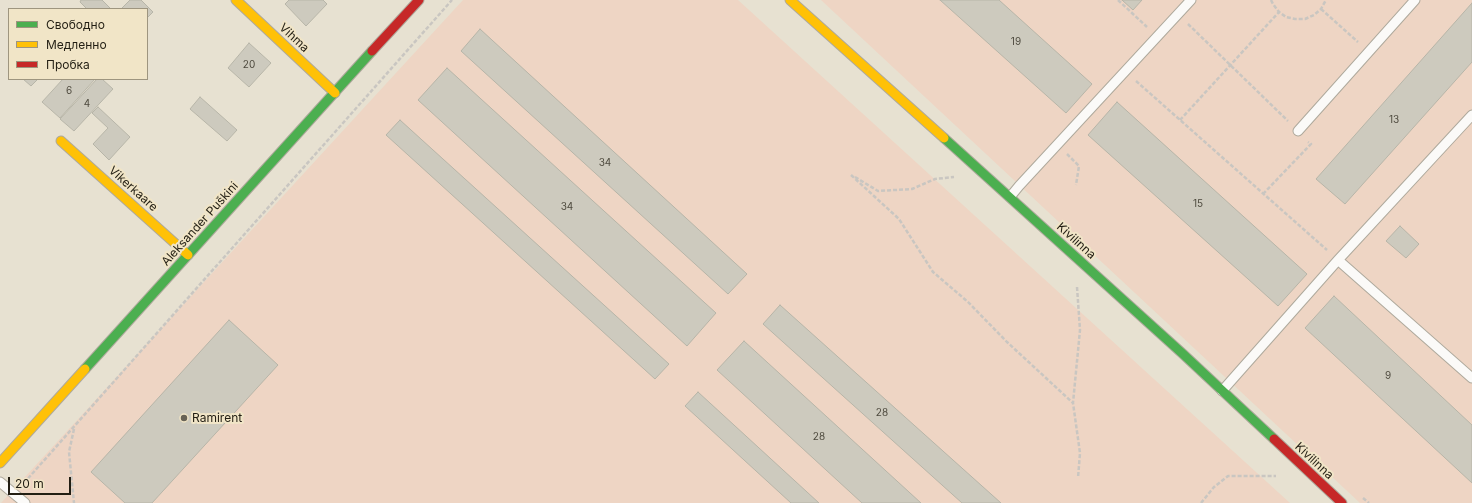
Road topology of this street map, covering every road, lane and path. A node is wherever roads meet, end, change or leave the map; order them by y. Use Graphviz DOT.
graph roads {
  1 [pos="236,0"];
  2 [pos="418,0"];
  3 [pos="452,0"];
  4 [pos="790,0"];
  5 [pos="1118,0"];
  6 [pos="1191,0"];
  7 [pos="1271,0"];
  8 [pos="1326,0"];
  9 [pos="1415,0"];
  10 [pos="1321,9"];
  11 [pos="1279,12"];
  12 [pos="1178,14"];
  13 [pos="1157,37"];
  14 [pos="1369,51"];
  15 [pos="1230,65"];
  16 [pos="1125,71"];
  17 [pos="335,93"];
  18 [pos="1472,115"];
  19 [pos="1180,120"];
  20 [pos="1298,131"];
  21 [pos="61,141"];
  22 [pos="1057,144"];
  23 [pos="959,176"];
  24 [pos="1076,185"];
  25 [pos="1263,194"];
  26 [pos="1010,197"];
  27 [pos="188,255"];
  28 [pos="1338,260"];
  29 [pos="1077,282"];
  30 [pos="1472,378"];
  31 [pos="1222,391"];
  32 [pos="1073,403"];
  33 [pos="75,426"];
  34 [pos="0,463"];
  35 [pos="1276,476"];
  36 [pos="1078,478"];
  37 [pos="0,482"];
  38 [pos="14,494"];
  39 [pos="25,503"];
  40 [pos="74,503"];
  41 [pos="1201,503"];
  42 [pos="1342,503"];
  1 -- 17 [label="street, Vihma"];
  2 -- 17 [label="street, Aleksander Puškini"];
  3 -- 33 [label="path"];
  4 -- 26 [label="street, Kivilinna"];
  5 -- 13 [label="path"];
  6 -- 12 [label="lane"];
  7 -- 11 [label="path"];
  8 -- 10 [label="path"];
  9 -- 14 [label="lane"];
  10 -- 11 [label="path"];
  10 -- 14 [label="path"];
  11 -- 15 [label="path"];
  12 -- 13 [label="lane"];
  12 -- 15 [label="path"];
  13 -- 16 [label="lane"];
  14 -- 20 [label="lane"];
  15 -- 19 [label="path"];
  15 -- 20 [label="path"];
  16 -- 19 [label="path"];
  16 -- 22 [label="lane"];
  17 -- 27 [label="street, Aleksander Puškini"];
  18 -- 28 [label="lane"];
  19 -- 25 [label="path"];
  20 -- 25 [label="path"];
  21 -- 27 [label="street, Vikerkaare"];
  22 -- 24 [label="path"];
  22 -- 26 [label="lane"];
  23 -- 32 [label="path"];
  25 -- 28 [label="path"];
  26 -- 31 [label="street, Kivilinna"];
  27 -- 34 [label="street, Aleksander Puškini"];
  28 -- 30 [label="lane"];
  28 -- 31 [label="lane"];
  29 -- 32 [label="path"];
  31 -- 42 [label="street, Kivilinna"];
  32 -- 36 [label="path"];
  33 -- 38 [label="path"];
  33 -- 40 [label="path"];
  35 -- 41 [label="path"];
  37 -- 38 [label="lane"];
  38 -- 39 [label="lane"];
}
